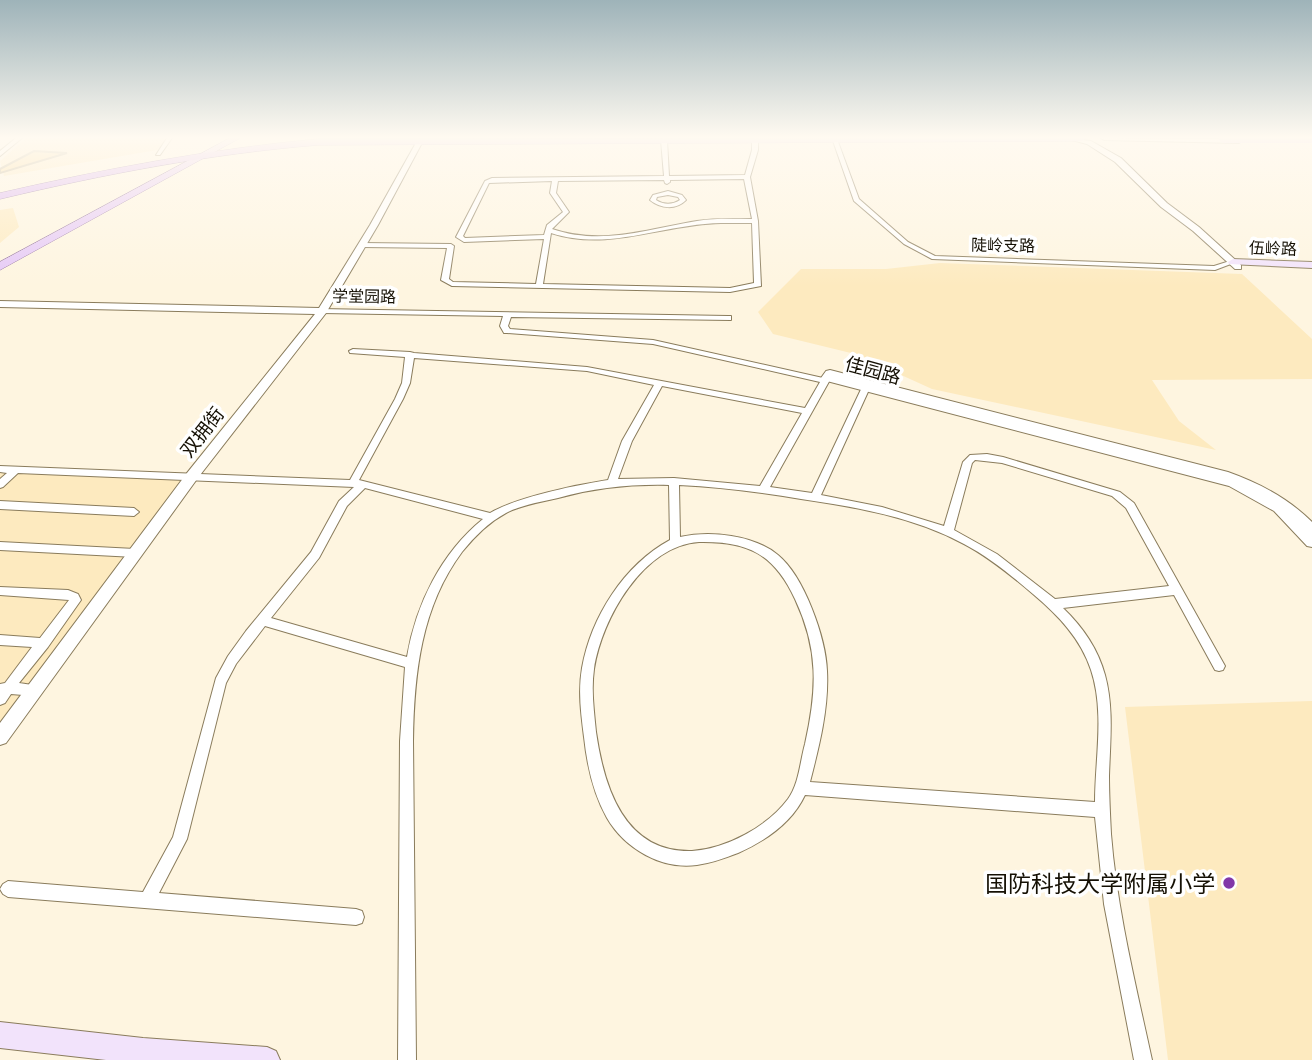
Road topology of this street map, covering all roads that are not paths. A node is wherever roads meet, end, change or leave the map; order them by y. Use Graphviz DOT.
graph roads {
  1 [pos="36,187"];
  2 [pos="133,187"];
  3 [pos="142,187"];
  4 [pos="394,187"];
  5 [pos="485,187"];
  6 [pos="554,187"];
  7 [pos="668,187"];
  8 [pos="749,187"];
  9 [pos="851,187"];
  10 [pos="1146,187"];
  11 [pos="1150,187"];
  12 [pos="668,193"];
  13 [pos="0,196"];
  14 [pos="755,222"];
  15 [pos="548,233"];
  16 [pos="460,239"];
  17 [pos="447,244"];
  18 [pos="362,245"];
  19 [pos="0,259"];
  20 [pos="1238,265"];
  21 [pos="0,267"];
  22 [pos="1312,267"];
  23 [pos="539,286"];
  24 [pos="0,304"];
  25 [pos="322,311"];
  26 [pos="508,314"];
  27 [pos="727,318"];
  28 [pos="353,351"];
  29 [pos="410,354"];
  30 [pos="826,379"];
  31 [pos="660,382"];
  32 [pos="867,386"];
  33 [pos="806,411"];
  34 [pos="0,468"];
  35 [pos="16,469"];
  36 [pos="192,476"];
  37 [pos="674,481"];
  38 [pos="612,483"];
  39 [pos="358,484"];
  40 [pos="0,485"];
  41 [pos="763,490"];
  42 [pos="815,498"];
  43 [pos="0,505"];
  44 [pos="134,512"];
  45 [pos="490,517"];
  46 [pos="1312,531"];
  47 [pos="948,532"];
  48 [pos="675,541"];
  49 [pos="1312,542"];
  50 [pos="2,548"];
  51 [pos="135,553"];
  52 [pos="1176,590"];
  53 [pos="0,592"];
  54 [pos="1054,604"];
  55 [pos="262,620"];
  56 [pos="0,640"];
  57 [pos="44,643"];
  58 [pos="411,663"];
  59 [pos="1219,666"];
  60 [pos="34,690"];
  61 [pos="3,692"];
  62 [pos="0,737"];
  63 [pos="800,788"];
  64 [pos="1102,810"];
  65 [pos="8,889"];
  66 [pos="147,900"];
  67 [pos="356,917"];
  68 [pos="0,1035"];
  69 [pos="267,1060"];
  70 [pos="407,1060"];
  71 [pos="1143,1060"];
  1 -- 13 [label="highway"];
  2 -- 19 [label="main road"];
  3 -- 21 [label="main road"];
  4 -- 18 [label="street, 双拥街"];
  5 -- 16 [label="street"];
  6 -- 15 [label="street"];
  7 -- 12 [label="street"];
  8 -- 14 [label="street"];
  9 -- 20 [label="street, 陡岭支路"];
  10 -- 20 [label="street"];
  11 -- 20 [label="street"];
  14 -- 15 [label="street"];
  14 -- 23 [label="street"];
  15 -- 16 [label="street"];
  15 -- 23 [label="street"];
  16 -- 17 [label="street"];
  17 -- 18 [label="street"];
  17 -- 23 [label="street"];
  18 -- 25 [label="street, 双拥街"];
  20 -- 22 [label="main road, 伍岭路"];
  24 -- 25 [label="street, 学堂园路"];
  25 -- 26 [label="street, 学堂园路"];
  25 -- 36 [label="street, 双拥街"];
  26 -- 27 [label="street, 学堂园路"];
  26 -- 30 [label="street"];
  28 -- 29 [label="street"];
  29 -- 31 [label="street"];
  29 -- 39 [label="street"];
  30 -- 32 [label="street, 佳园路"];
  30 -- 33 [label="street"];
  31 -- 33 [label="street"];
  31 -- 38 [label="street"];
  32 -- 42 [label="street"];
  32 -- 46 [label="street, 佳园路"];
  32 -- 49 [label="street, 佳园路"];
  33 -- 41 [label="street"];
  34 -- 35 [label="street"];
  35 -- 36 [label="street"];
  35 -- 40 [label="street"];
  36 -- 39 [label="street"];
  36 -- 51 [label="street, 双拥街"];
  37 -- 38 [label="street"];
  37 -- 41 [label="street"];
  37 -- 48 [label="street"];
  38 -- 45 [label="street"];
  39 -- 45 [label="street"];
  39 -- 55 [label="street"];
  41 -- 42 [label="street"];
  42 -- 47 [label="street"];
  43 -- 44 [label="street"];
  45 -- 58 [label="street"];
  47 -- 52 [label="street"];
  47 -- 54 [label="street"];
  48 -- 63 [label="street"];
  48 -- 63 [label="street"];
  50 -- 51 [label="street"];
  51 -- 60 [label="street, 双拥街"];
  52 -- 54 [label="street"];
  52 -- 59 [label="street"];
  53 -- 57 [label="street"];
  54 -- 64 [label="street"];
  55 -- 58 [label="street"];
  55 -- 66 [label="street"];
  56 -- 57 [label="street"];
  57 -- 61 [label="street"];
  58 -- 70 [label="street"];
  60 -- 61 [label="street"];
  60 -- 62 [label="street, 双拥街"];
  63 -- 64 [label="street"];
  64 -- 71 [label="street"];
  65 -- 66 [label="street"];
  66 -- 67 [label="street"];
  68 -- 69 [label="main road"];
}
